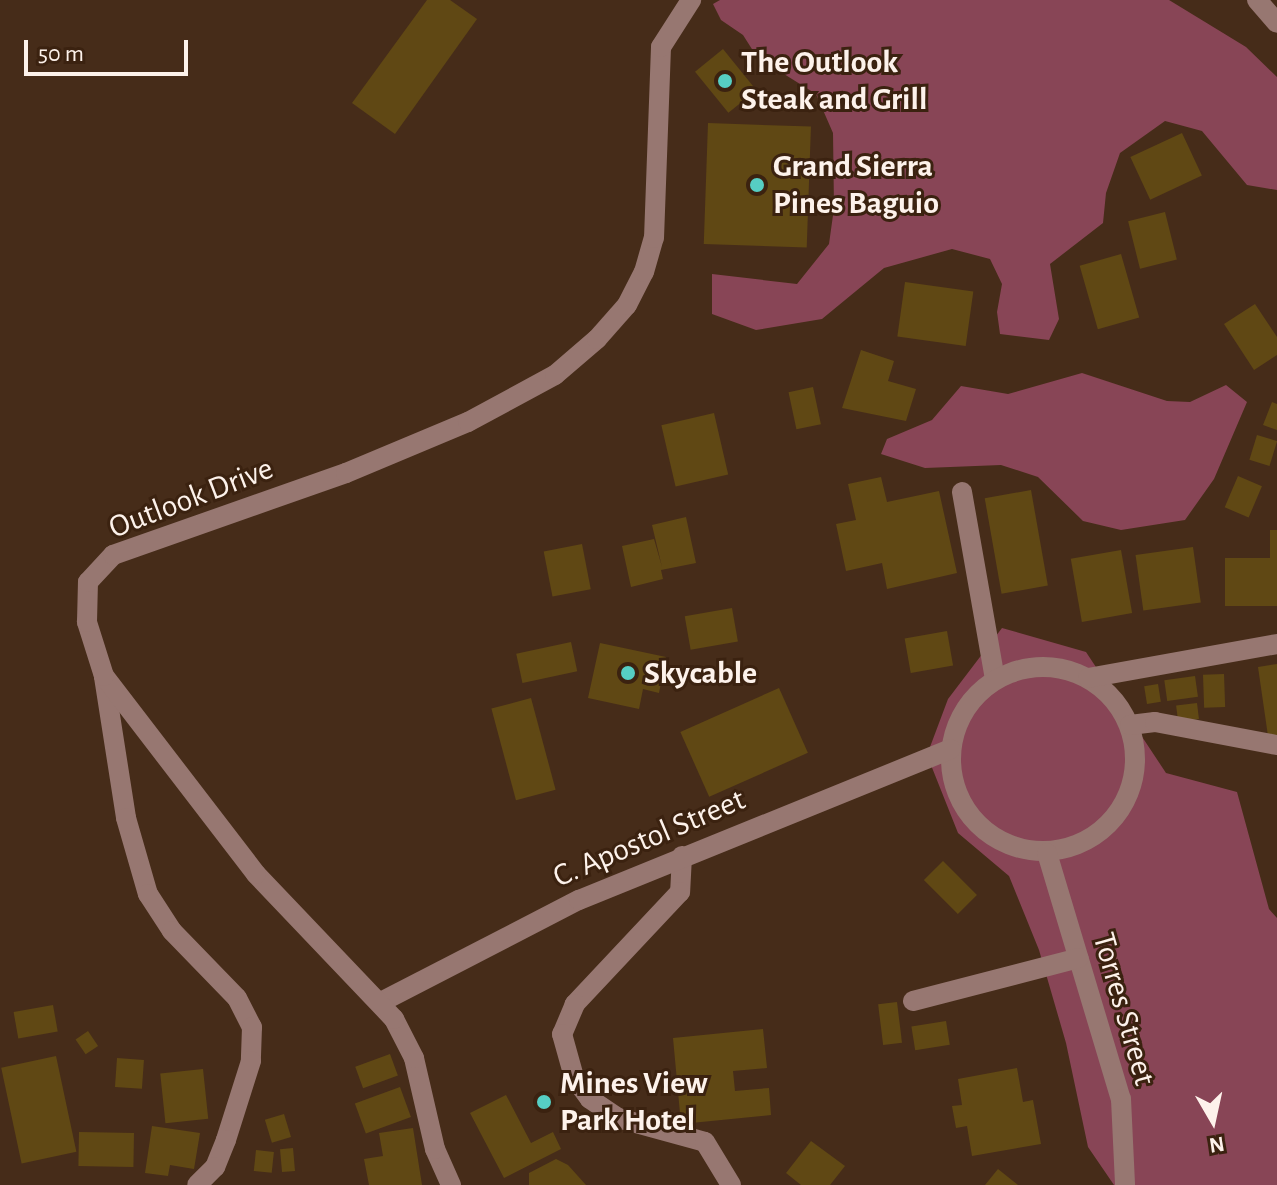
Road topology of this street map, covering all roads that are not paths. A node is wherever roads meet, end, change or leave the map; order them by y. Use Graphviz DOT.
graph roads {
  1 [pos="691,0"];
  2 [pos="1257,0"];
  3 [pos="1277,23"];
  4 [pos="962,492"];
  5 [pos="1277,644"];
  6 [pos="104,676"];
  7 [pos="1088,678"];
  8 [pos="995,679"];
  9 [pos="1130,725"];
  10 [pos="1277,745"];
  11 [pos="950,749"];
  12 [pos="1047,853"];
  13 [pos="682,856"];
  14 [pos="1079,958"];
  15 [pos="913,1001"];
  16 [pos="381,1002"];
  17 [pos="197,1185"];
  18 [pos="451,1185"];
  19 [pos="731,1185"];
  20 [pos="1125,1185"];
  1 -- 6 [label="street, Outlook Drive"];
  2 -- 3 [label="street"];
  4 -- 8 [label="street"];
  5 -- 7 [label="street"];
  6 -- 16 [label="street, Outlook Drive"];
  6 -- 17 [label="street"];
  7 -- 8 [label="street"];
  7 -- 9 [label="street"];
  8 -- 11 [label="street"];
  9 -- 10 [label="street"];
  9 -- 12 [label="street"];
  11 -- 12 [label="street"];
  11 -- 13 [label="street, C. Apostol Street"];
  12 -- 14 [label="street, Torres Street"];
  13 -- 16 [label="street, C. Apostol Street"];
  13 -- 19 [label="street"];
  14 -- 15 [label="street"];
  14 -- 20 [label="street, Torres Street"];
  16 -- 18 [label="street, Outlook Drive"];
}
